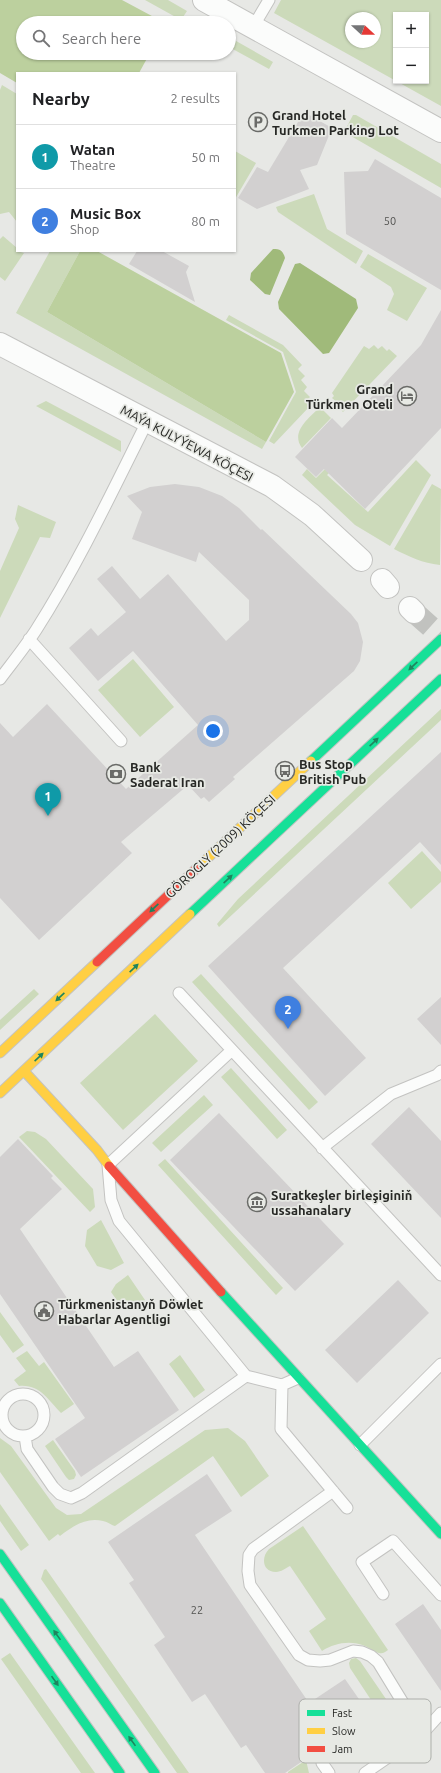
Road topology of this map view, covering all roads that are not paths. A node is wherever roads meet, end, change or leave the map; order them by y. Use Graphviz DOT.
graph roads {
  1 [pos="204,0"];
  2 [pos="269,0"];
  3 [pos="233,16"];
  4 [pos="236,18"];
  5 [pos="253,27"];
  6 [pos="441,131"];
  7 [pos="0,344"];
  8 [pos="147,422"];
  9 [pos="361,560"];
  10 [pos="29,639"];
  11 [pos="441,639"];
  12 [pos="0,679"];
  13 [pos="441,679"];
  14 [pos="121,741"];
  15 [pos="180,993"];
  16 [pos="232,1050"];
  17 [pos="0,1053"];
  18 [pos="24,1071"];
  19 [pos="441,1072"];
  20 [pos="0,1093"];
  21 [pos="322,1148"];
  22 [pos="108,1165"];
  23 [pos="441,1275"];
  24 [pos="441,1364"];
  25 [pos="246,1376"];
  26 [pos="298,1378"];
  27 [pos="282,1385"];
  28 [pos="25,1436"];
  29 [pos="360,1445"];
  30 [pos="333,1491"];
  31 [pos="347,1508"];
  32 [pos="441,1534"];
  33 [pos="0,1554"];
  34 [pos="383,1594"];
  35 [pos="441,1595"];
  36 [pos="0,1603"];
  37 [pos="401,1699"];
  38 [pos="441,1713"];
  39 [pos="431,1724"];
  40 [pos="322,1763"];
  41 [pos="380,1763"];
  42 [pos="120,1773"];
  43 [pos="155,1773"];
  44 [pos="329,1773"];
  45 [pos="365,1773"];
  1 -- 3 [label="street"];
  2 -- 5 [label="lane"];
  4 -- 5 [label="street"];
  5 -- 6 [label="street"];
  7 -- 8 [label="street, MAÝA KULYÝEWA KÖÇESI"];
  8 -- 9 [label="street, MAÝA KULYÝEWA KÖÇESI"];
  8 -- 10 [label="lane"];
  10 -- 12 [label="lane"];
  10 -- 14 [label="lane"];
  11 -- 17 [label="street, GÖROGLY (2009) KÖÇESI, one-way"];
  18 -- 13 [label="street, one-way"];
  15 -- 16 [label="lane"];
  16 -- 21 [label="lane"];
  16 -- 22 [label="lane"];
  18 -- 20 [label="street"];
  18 -- 22 [label="street"];
  19 -- 21 [label="lane"];
  21 -- 23 [label="lane"];
  22 -- 25 [label="lane"];
  22 -- 26 [label="street"];
  24 -- 29 [label="lane"];
  25 -- 27 [label="lane"];
  25 -- 28 [label="lane"];
  26 -- 27 [label="lane"];
  26 -- 29 [label="street"];
  27 -- 30 [label="lane"];
  29 -- 32 [label="street"];
  30 -- 31 [label="lane"];
  30 -- 37 [label="lane"];
  43 -- 33 [label="street, one-way"];
  34 -- 35 [label="lane"];
  36 -- 42 [label="street, one-way"];
  38 -- 39 [label="lane"];
  40 -- 44 [label="lane"];
  41 -- 45 [label="lane"];
}
